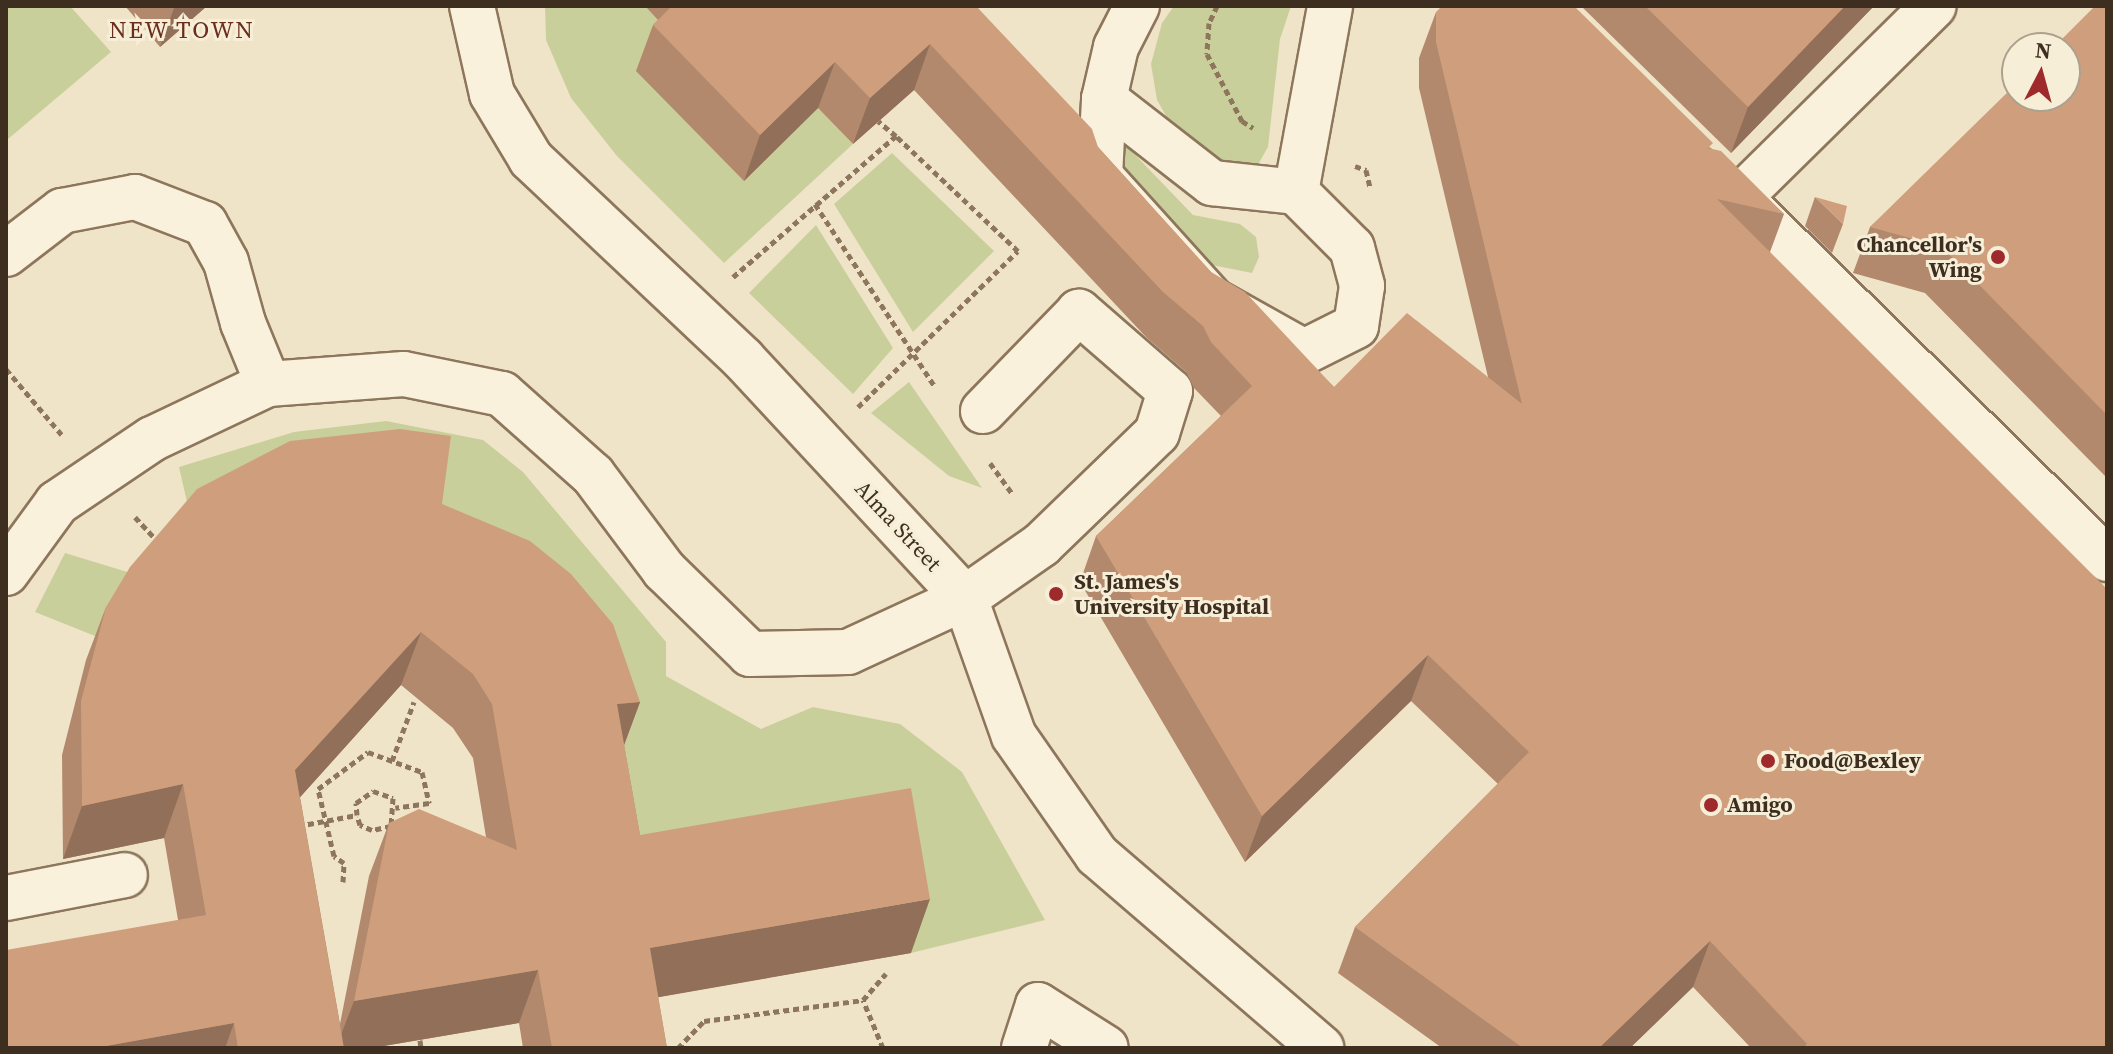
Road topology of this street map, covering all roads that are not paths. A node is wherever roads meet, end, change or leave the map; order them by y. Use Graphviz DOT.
graph roads {
  1 [pos="472,6"];
  2 [pos="1137,6"];
  3 [pos="1330,6"];
  4 [pos="1934,6"];
  5 [pos="1104,99"];
  6 [pos="1706,164"];
  7 [pos="1296,192"];
  8 [pos="1740,197"];
  9 [pos="6,254"];
  10 [pos="268,384"];
  11 [pos="983,411"];
  12 [pos="2107,559"];
  13 [pos="6,573"];
  14 [pos="965,598"];
  15 [pos="125,875"];
  16 [pos="6,898"];
  17 [pos="1024,1048"];
  18 [pos="1106,1048"];
  19 [pos="1321,1048"];
  1 -- 14 [label="street, Alma Street"];
  2 -- 5 [label="street"];
  3 -- 7 [label="street"];
  4 -- 8 [label="street"];
  5 -- 7 [label="street"];
  5 -- 7 [label="street"];
  6 -- 8 [label="street"];
  8 -- 12 [label="street"];
  9 -- 10 [label="street"];
  10 -- 13 [label="street"];
  10 -- 14 [label="street"];
  11 -- 14 [label="street"];
  14 -- 19 [label="street, Alma Street"];
  15 -- 16 [label="street"];
  17 -- 18 [label="street"];
}
